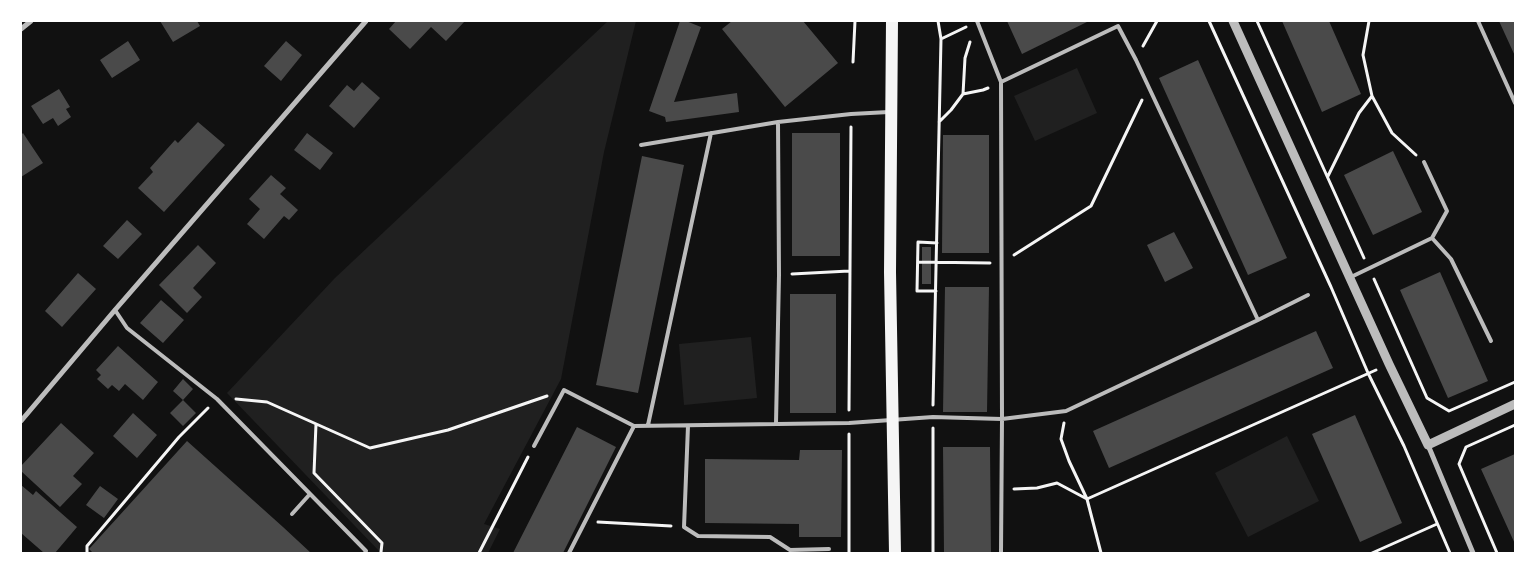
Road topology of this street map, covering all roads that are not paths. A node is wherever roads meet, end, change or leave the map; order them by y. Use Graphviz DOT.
graph roads {
  1 [pos="31,21"];
  2 [pos="366,21"];
  3 [pos="892,21"];
  4 [pos="977,21"];
  5 [pos="1233,21"];
  6 [pos="1478,21"];
  7 [pos="21,29"];
  8 [pos="1001,82"];
  9 [pos="1515,103"];
  10 [pos="891,112"];
  11 [pos="778,122"];
  12 [pos="711,134"];
  13 [pos="641,145"];
  14 [pos="1424,162"];
  15 [pos="1432,238"];
  16 [pos="1351,277"];
  17 [pos="1308,295"];
  18 [pos="115,310"];
  19 [pos="1258,320"];
  20 [pos="1491,341"];
  21 [pos="1515,404"];
  22 [pos="1002,419"];
  23 [pos="21,421"];
  24 [pos="892,421"];
  25 [pos="776,423"];
  26 [pos="648,425"];
  27 [pos="634,426"];
  28 [pos="688,426"];
  29 [pos="1428,445"];
  30 [pos="534,446"];
  31 [pos="310,494"];
  32 [pos="292,514"];
  33 [pos="829,549"];
  34 [pos="365,553"];
  35 [pos="569,553"];
  36 [pos="895,553"];
  37 [pos="1001,553"];
  38 [pos="1473,553"];
  1 -- 7 [label="street"];
  2 -- 18 [label="street"];
  3 -- 10 [label="main road"];
  4 -- 8 [label="lane"];
  5 -- 16 [label="street"];
  6 -- 9 [label="lane"];
  8 -- 19 [label="lane"];
  8 -- 22 [label="lane"];
  10 -- 11 [label="lane"];
  10 -- 24 [label="main road"];
  11 -- 12 [label="lane"];
  11 -- 25 [label="lane"];
  12 -- 13 [label="lane"];
  12 -- 26 [label="lane"];
  14 -- 15 [label="lane"];
  15 -- 16 [label="lane"];
  15 -- 20 [label="lane"];
  16 -- 29 [label="street"];
  17 -- 19 [label="lane"];
  18 -- 23 [label="street"];
  18 -- 31 [label="lane"];
  19 -- 22 [label="lane"];
  21 -- 29 [label="street"];
  22 -- 24 [label="lane"];
  22 -- 37 [label="lane"];
  24 -- 25 [label="lane"];
  24 -- 36 [label="main road"];
  25 -- 28 [label="lane"];
  26 -- 27 [label="lane"];
  26 -- 28 [label="lane"];
  27 -- 30 [label="lane"];
  27 -- 35 [label="lane"];
  28 -- 33 [label="lane"];
  29 -- 38 [label="street"];
  31 -- 32 [label="lane"];
  31 -- 34 [label="lane"];
}
